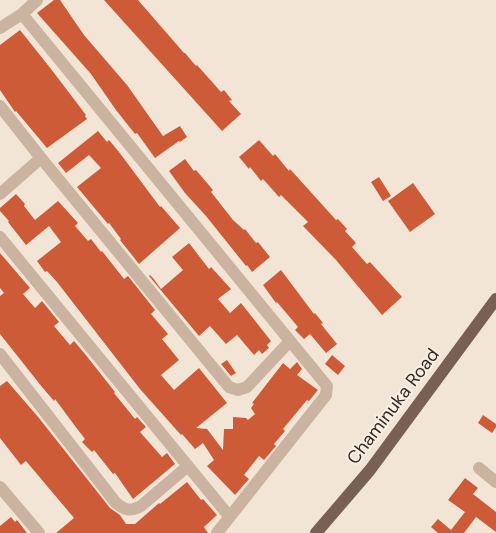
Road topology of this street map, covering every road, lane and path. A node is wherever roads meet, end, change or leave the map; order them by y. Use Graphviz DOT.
graph roads {
  1 [pos="37,0"];
  2 [pos="22,14"];
  3 [pos="0,28"];
  4 [pos="0,106"];
  5 [pos="41,158"];
  6 [pos="0,194"];
  7 [pos="0,237"];
  8 [pos="496,298"];
  9 [pos="290,342"];
  10 [pos="0,354"];
  11 [pos="188,466"];
  12 [pos="479,468"];
  13 [pos="496,482"];
  14 [pos="0,487"];
  15 [pos="229,516"];
  16 [pos="39,533"];
  17 [pos="217,533"];
  18 [pos="316,533"];
  1 -- 2 [label="street"];
  2 -- 3 [label="street"];
  2 -- 9 [label="street"];
  4 -- 5 [label="street"];
  5 -- 6 [label="street"];
  5 -- 9 [label="street"];
  7 -- 11 [label="street"];
  8 -- 18 [label="main road, Chaminuka Road"];
  9 -- 15 [label="street"];
  10 -- 11 [label="street"];
  11 -- 15 [label="street"];
  12 -- 13 [label="street"];
  14 -- 16 [label="street"];
  15 -- 17 [label="street"];
}
